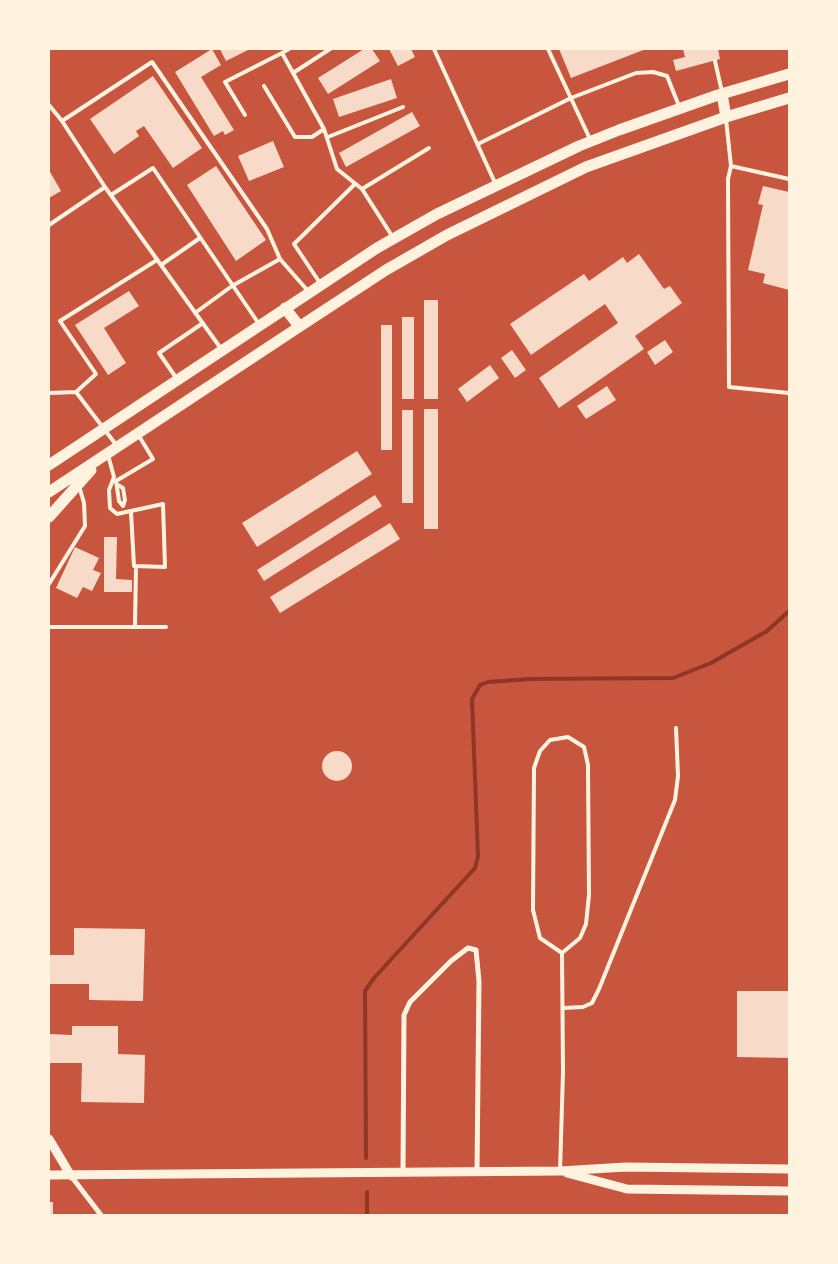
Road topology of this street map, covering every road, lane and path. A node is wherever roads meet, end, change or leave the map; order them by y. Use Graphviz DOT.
graph roads {
  1 [pos="289,49"];
  2 [pos="330,49"];
  3 [pos="434,49"];
  4 [pos="548,49"];
  5 [pos="282,53"];
  6 [pos="715,61"];
  7 [pos="293,73"];
  8 [pos="789,74"];
  9 [pos="264,86"];
  10 [pos="722,94"];
  11 [pos="571,98"];
  12 [pos="789,98"];
  13 [pos="49,105"];
  14 [pos="403,107"];
  15 [pos="680,108"];
  16 [pos="245,115"];
  17 [pos="726,117"];
  18 [pos="62,121"];
  19 [pos="324,129"];
  20 [pos="619,130"];
  21 [pos="328,137"];
  22 [pos="591,141"];
  23 [pos="478,144"];
  24 [pos="429,148"];
  25 [pos="630,150"];
  26 [pos="731,166"];
  27 [pos="789,179"];
  28 [pos="355,184"];
  29 [pos="496,185"];
  30 [pos="105,187"];
  31 [pos="362,189"];
  32 [pos="111,195"];
  33 [pos="451,207"];
  34 [pos="49,225"];
  35 [pos="461,227"];
  36 [pos="200,238"];
  37 [pos="394,238"];
  38 [pos="280,259"];
  39 [pos="158,260"];
  40 [pos="161,265"];
  41 [pos="321,284"];
  42 [pos="232,286"];
  43 [pos="309,292"];
  44 [pos="285,308"];
  45 [pos="195,312"];
  46 [pos="203,323"];
  47 [pos="259,325"];
  48 [pos="299,326"];
  49 [pos="222,350"];
  50 [pos="177,379"];
  51 [pos="76,392"];
  52 [pos="49,393"];
  53 [pos="789,393"];
  54 [pos="103,428"];
  55 [pos="138,434"];
  56 [pos="118,448"];
  57 [pos="103,458"];
  58 [pos="51,463"];
  59 [pos="116,481"];
  60 [pos="78,484"];
  61 [pos="49,492"];
  62 [pos="131,512"];
  63 [pos="124,513"];
  64 [pos="49,517"];
  65 [pos="136,566"];
  66 [pos="49,584"];
  67 [pos="49,627"];
  68 [pos="135,627"];
  69 [pos="166,627"];
  70 [pos="676,728"];
  71 [pos="562,953"];
  72 [pos="563,1008"];
  73 [pos="49,1139"];
  74 [pos="789,1169"];
  75 [pos="560,1171"];
  76 [pos="403,1172"];
  77 [pos="477,1172"];
  78 [pos="49,1175"];
  79 [pos="71,1176"];
  80 [pos="789,1190"];
  81 [pos="101,1215"];
  1 -- 5 [label="lane"];
  2 -- 7 [label="lane"];
  3 -- 23 [label="lane"];
  4 -- 11 [label="lane"];
  5 -- 7 [label="lane"];
  5 -- 16 [label="lane"];
  6 -- 10 [label="lane"];
  7 -- 19 [label="lane"];
  8 -- 10 [label="main road"];
  9 -- 19 [label="lane"];
  10 -- 15 [label="main road"];
  10 -- 17 [label="main road"];
  11 -- 15 [label="lane"];
  11 -- 22 [label="lane"];
  11 -- 23 [label="lane"];
  12 -- 17 [label="main road"];
  13 -- 18 [label="lane"];
  14 -- 21 [label="lane"];
  15 -- 20 [label="main road"];
  17 -- 25 [label="main road"];
  17 -- 26 [label="lane"];
  18 -- 30 [label="lane"];
  18 -- 38 [label="lane"];
  19 -- 21 [label="lane"];
  20 -- 22 [label="main road"];
  20 -- 25 [label="main road"];
  21 -- 28 [label="lane"];
  22 -- 29 [label="main road"];
  23 -- 29 [label="lane"];
  24 -- 31 [label="lane"];
  25 -- 35 [label="main road"];
  26 -- 27 [label="lane"];
  26 -- 53 [label="lane"];
  28 -- 31 [label="lane"];
  28 -- 41 [label="lane"];
  29 -- 33 [label="main road"];
  30 -- 32 [label="lane"];
  30 -- 34 [label="lane"];
  31 -- 37 [label="lane"];
  32 -- 36 [label="lane"];
  32 -- 39 [label="lane"];
  33 -- 35 [label="main road"];
  33 -- 37 [label="main road"];
  35 -- 48 [label="main road"];
  36 -- 40 [label="lane"];
  36 -- 42 [label="lane"];
  37 -- 41 [label="main road"];
  38 -- 42 [label="lane"];
  38 -- 43 [label="lane"];
  39 -- 40 [label="lane"];
  39 -- 51 [label="lane"];
  40 -- 45 [label="lane"];
  41 -- 43 [label="main road"];
  42 -- 45 [label="lane"];
  42 -- 47 [label="lane"];
  43 -- 44 [label="main road"];
  44 -- 47 [label="main road"];
  44 -- 48 [label="main road"];
  45 -- 46 [label="lane"];
  46 -- 49 [label="lane"];
  46 -- 50 [label="lane"];
  47 -- 49 [label="main road"];
  48 -- 55 [label="main road"];
  49 -- 50 [label="main road"];
  50 -- 54 [label="main road"];
  51 -- 52 [label="lane"];
  51 -- 54 [label="lane"];
  54 -- 56 [label="lane"];
  54 -- 58 [label="main road"];
  55 -- 56 [label="main road"];
  55 -- 59 [label="lane"];
  56 -- 57 [label="main road"];
  57 -- 59 [label="lane"];
  57 -- 60 [label="main road"];
  57 -- 61 [label="main road"];
  59 -- 63 [label="lane"];
  59 -- 63 [label="lane"];
  60 -- 64 [label="main road"];
  60 -- 66 [label="lane"];
  62 -- 63 [label="lane"];
  62 -- 65 [label="lane"];
  62 -- 65 [label="lane"];
  65 -- 68 [label="lane"];
  67 -- 68 [label="lane"];
  68 -- 69 [label="lane"];
  70 -- 72 [label="lane"];
  71 -- 71 [label="lane"];
  71 -- 72 [label="lane"];
  72 -- 75 [label="lane"];
  73 -- 79 [label="street"];
  74 -- 75 [label="street"];
  75 -- 77 [label="street"];
  75 -- 80 [label="street"];
  76 -- 77 [label="street"];
  76 -- 77 [label="street"];
  76 -- 79 [label="street"];
  78 -- 79 [label="street"];
  79 -- 81 [label="street"];
}
